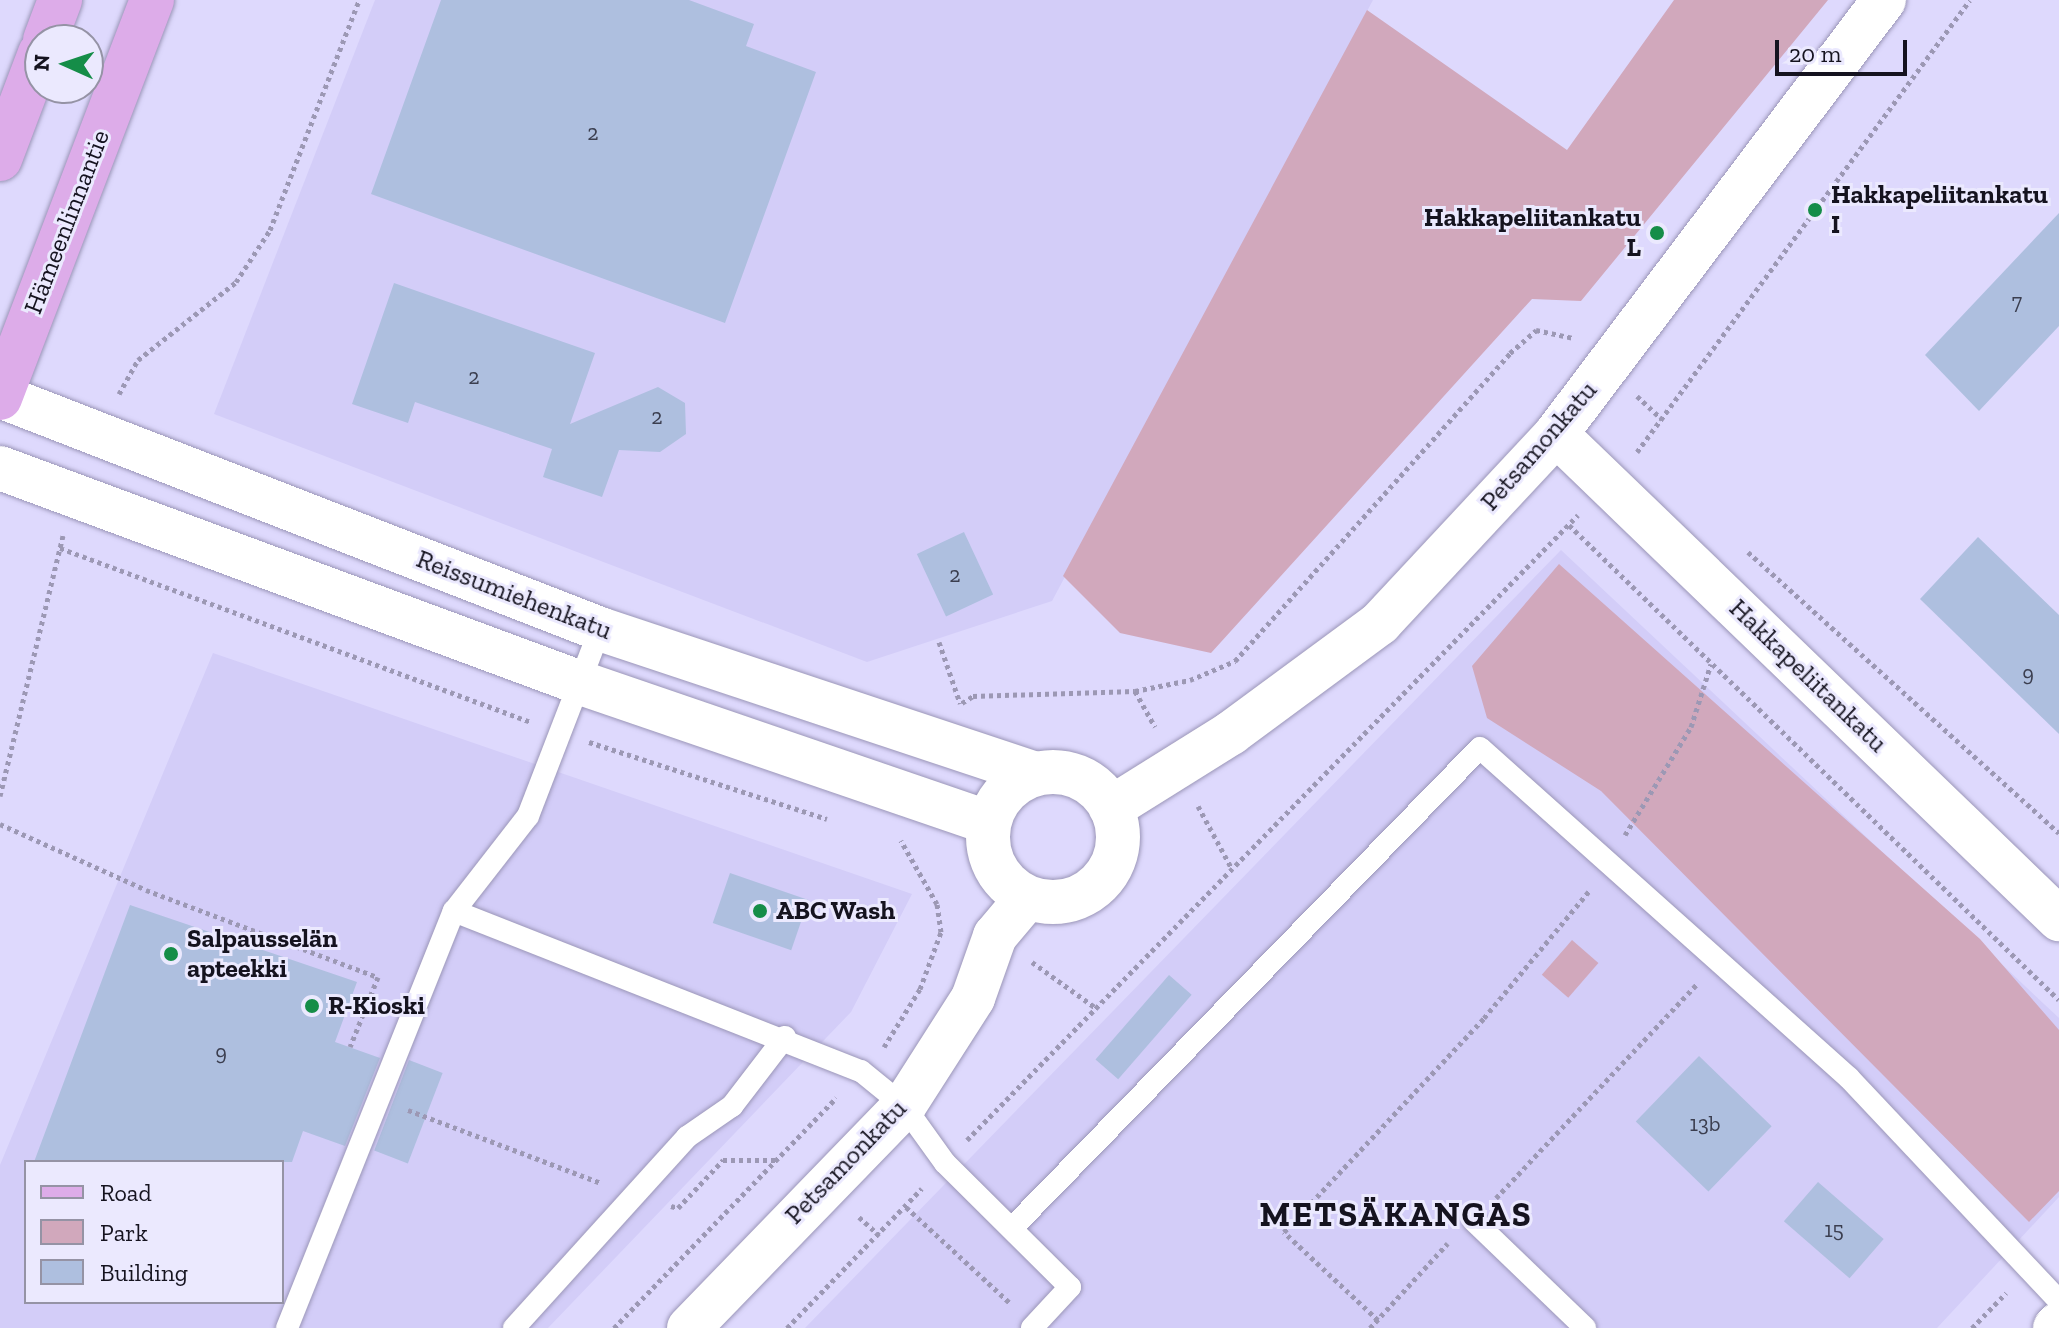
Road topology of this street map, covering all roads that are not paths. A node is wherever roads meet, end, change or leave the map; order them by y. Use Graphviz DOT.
graph roads {
  1 [pos="60,0"];
  2 [pos="152,0"];
  3 [pos="1884,0"];
  4 [pos="51,24"];
  5 [pos="24,95"];
  6 [pos="0,159"];
  7 [pos="0,397"];
  8 [pos="1556,434"];
  9 [pos="0,468"];
  10 [pos="600,629"];
  11 [pos="581,683"];
  12 [pos="1035,774"];
  13 [pos="1111,808"];
  14 [pos="989,823"];
  15 [pos="1027,898"];
  16 [pos="454,911"];
  17 [pos="2059,919"];
  18 [pos="785,1037"];
  19 [pos="904,1106"];
  20 [pos="1474,1221"];
  21 [pos="1012,1228"];
  22 [pos="2059,1301"];
  23 [pos="1033,1327"];
  24 [pos="287,1328"];
  25 [pos="514,1328"];
  26 [pos="689,1328"];
  27 [pos="1585,1328"];
  1 -- 4 [label="main road"];
  2 -- 7 [label="main road, Hämeenlinnantie"];
  3 -- 8 [label="street, Petsamonkatu"];
  5 -- 6 [label="main road"];
  7 -- 10 [label="street, Reissumiehenkatu"];
  8 -- 13 [label="street, Petsamonkatu"];
  8 -- 17 [label="street, Hakkapeliitankatu"];
  9 -- 11 [label="street"];
  10 -- 11 [label="lane"];
  10 -- 12 [label="street, Reissumiehenkatu"];
  11 -- 14 [label="street"];
  11 -- 16 [label="lane"];
  12 -- 13 [label="street"];
  12 -- 14 [label="street"];
  13 -- 15 [label="street"];
  14 -- 15 [label="street"];
  15 -- 19 [label="street, Petsamonkatu"];
  16 -- 18 [label="lane"];
  16 -- 24 [label="lane"];
  18 -- 19 [label="lane"];
  18 -- 25 [label="lane"];
  19 -- 21 [label="lane"];
  19 -- 26 [label="street, Petsamonkatu"];
  20 -- 27 [label="lane"];
  21 -- 22 [label="lane"];
  21 -- 23 [label="lane"];
}
